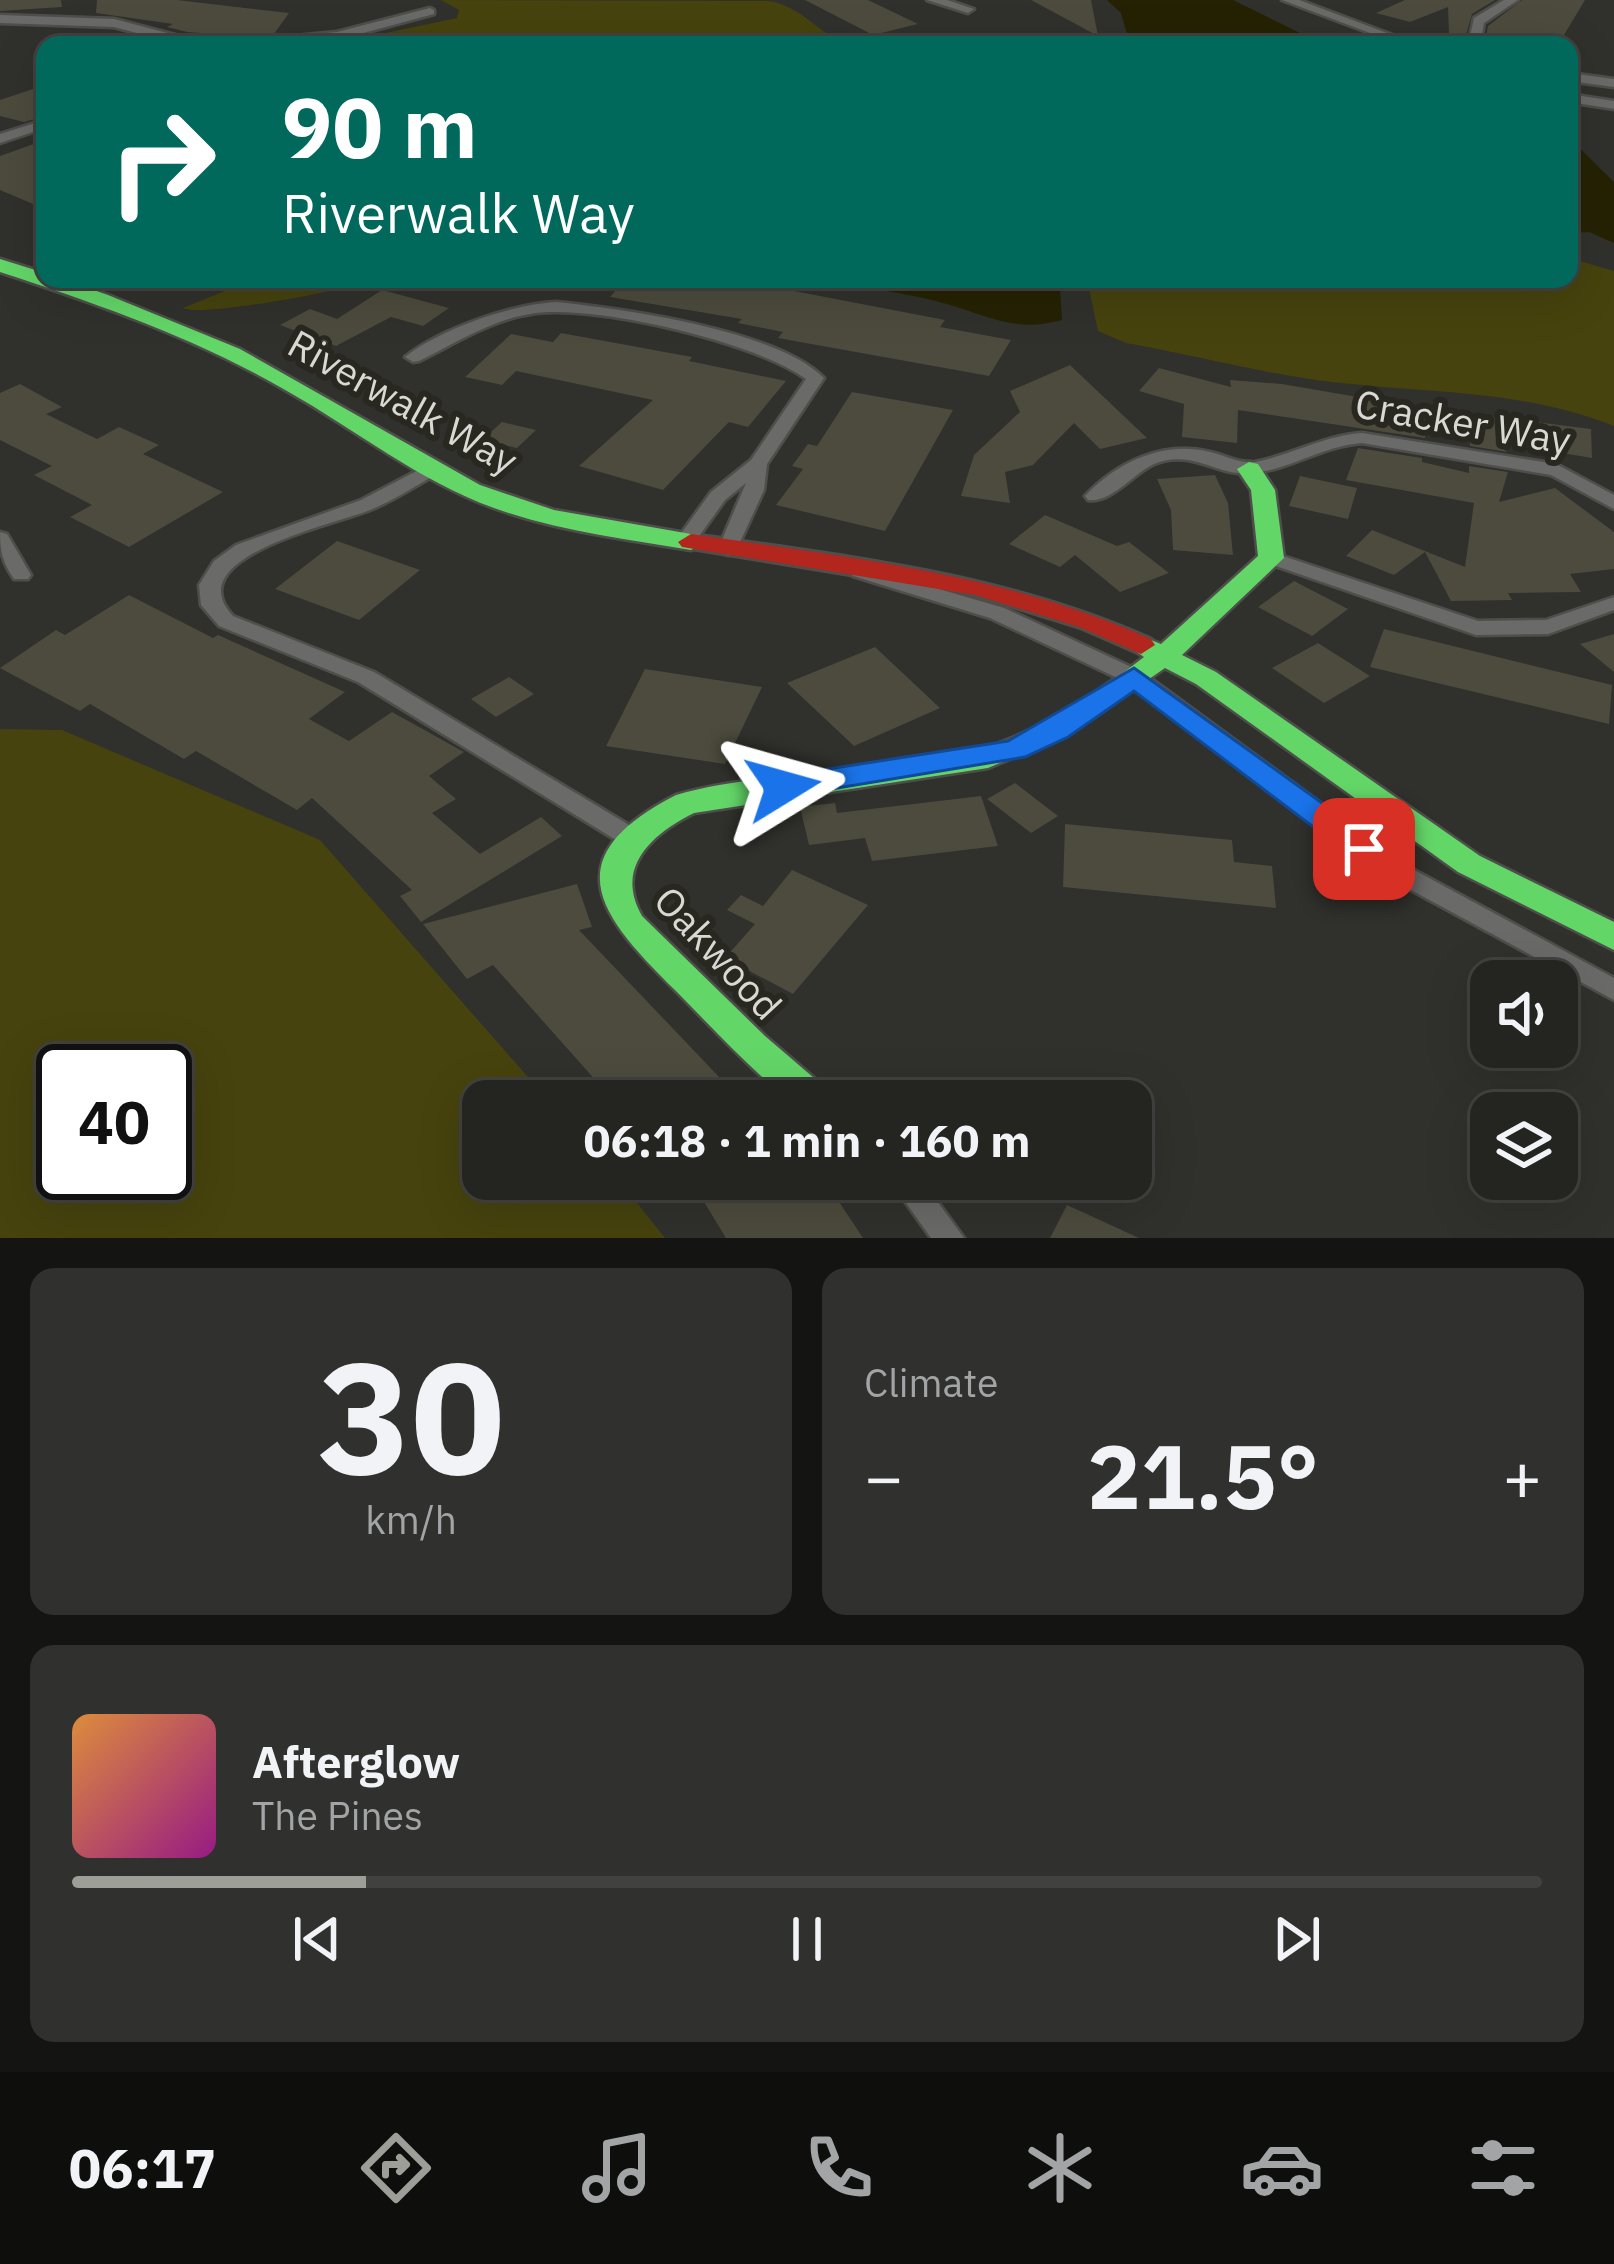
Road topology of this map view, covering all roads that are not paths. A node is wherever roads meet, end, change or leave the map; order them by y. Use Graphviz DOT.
graph roads {
  1 [pos="933,0"];
  2 [pos="1288,0"];
  3 [pos="1512,0"];
  4 [pos="1315,6"];
  5 [pos="968,9"];
  6 [pos="430,12"];
  7 [pos="0,20"];
  8 [pos="164,36"];
  9 [pos="337,36"];
  10 [pos="1390,36"];
  11 [pos="1476,36"];
  12 [pos="1578,78"];
  13 [pos="1614,83"];
  14 [pos="1578,99"];
  15 [pos="1614,105"];
  16 [pos="36,127"];
  17 [pos="0,139"];
  18 [pos="0,265"];
  19 [pos="36,273"];
  20 [pos="76,288"];
  21 [pos="413,357"];
  22 [pos="758,464"];
  23 [pos="1249,469"];
  24 [pos="430,470"];
  25 [pos="1095,496"];
  26 [pos="1614,503"];
  27 [pos="0,538"];
  28 [pos="685,542"];
  29 [pos="728,549"];
  30 [pos="1271,558"];
  31 [pos="853,571"];
  32 [pos="21,575"];
  33 [pos="1614,603"];
  34 [pos="1164,654"];
  35 [pos="1134,677"];
  36 [pos="630,837"];
  37 [pos="1614,938"];
  38 [pos="1614,990"];
  39 [pos="788,1080"];
  40 [pos="920,1200"];
  41 [pos="949,1238"];
  1 -- 5 [label="street"];
  2 -- 4 [label="street"];
  3 -- 11 [label="street"];
  4 -- 10 [label="street"];
  6 -- 9 [label="street"];
  7 -- 8 [label="street"];
  12 -- 13 [label="street"];
  14 -- 15 [label="street"];
  16 -- 17 [label="street"];
  18 -- 19 [label="street, Riverwalk Way"];
  20 -- 24 [label="street, Riverwalk Way"];
  21 -- 22 [label="street"];
  22 -- 28 [label="street"];
  22 -- 29 [label="street"];
  23 -- 25 [label="street"];
  23 -- 26 [label="street, Cracker Way"];
  23 -- 30 [label="street"];
  24 -- 28 [label="street, Riverwalk Way"];
  24 -- 36 [label="street"];
  27 -- 32 [label="street"];
  28 -- 29 [label="street, Riverwalk Way"];
  29 -- 31 [label="street, Riverwalk Way"];
  30 -- 33 [label="street"];
  30 -- 34 [label="street"];
  31 -- 34 [label="street, Riverwalk Way"];
  31 -- 35 [label="street, Riverwalk Way"];
  34 -- 35 [label="street"];
  34 -- 37 [label="street, Riverwalk Way"];
  35 -- 36 [label="street"];
  35 -- 38 [label="street, Riverwalk Way"];
  36 -- 39 [label="street, Oakwood"];
  40 -- 41 [label="street"];
}
